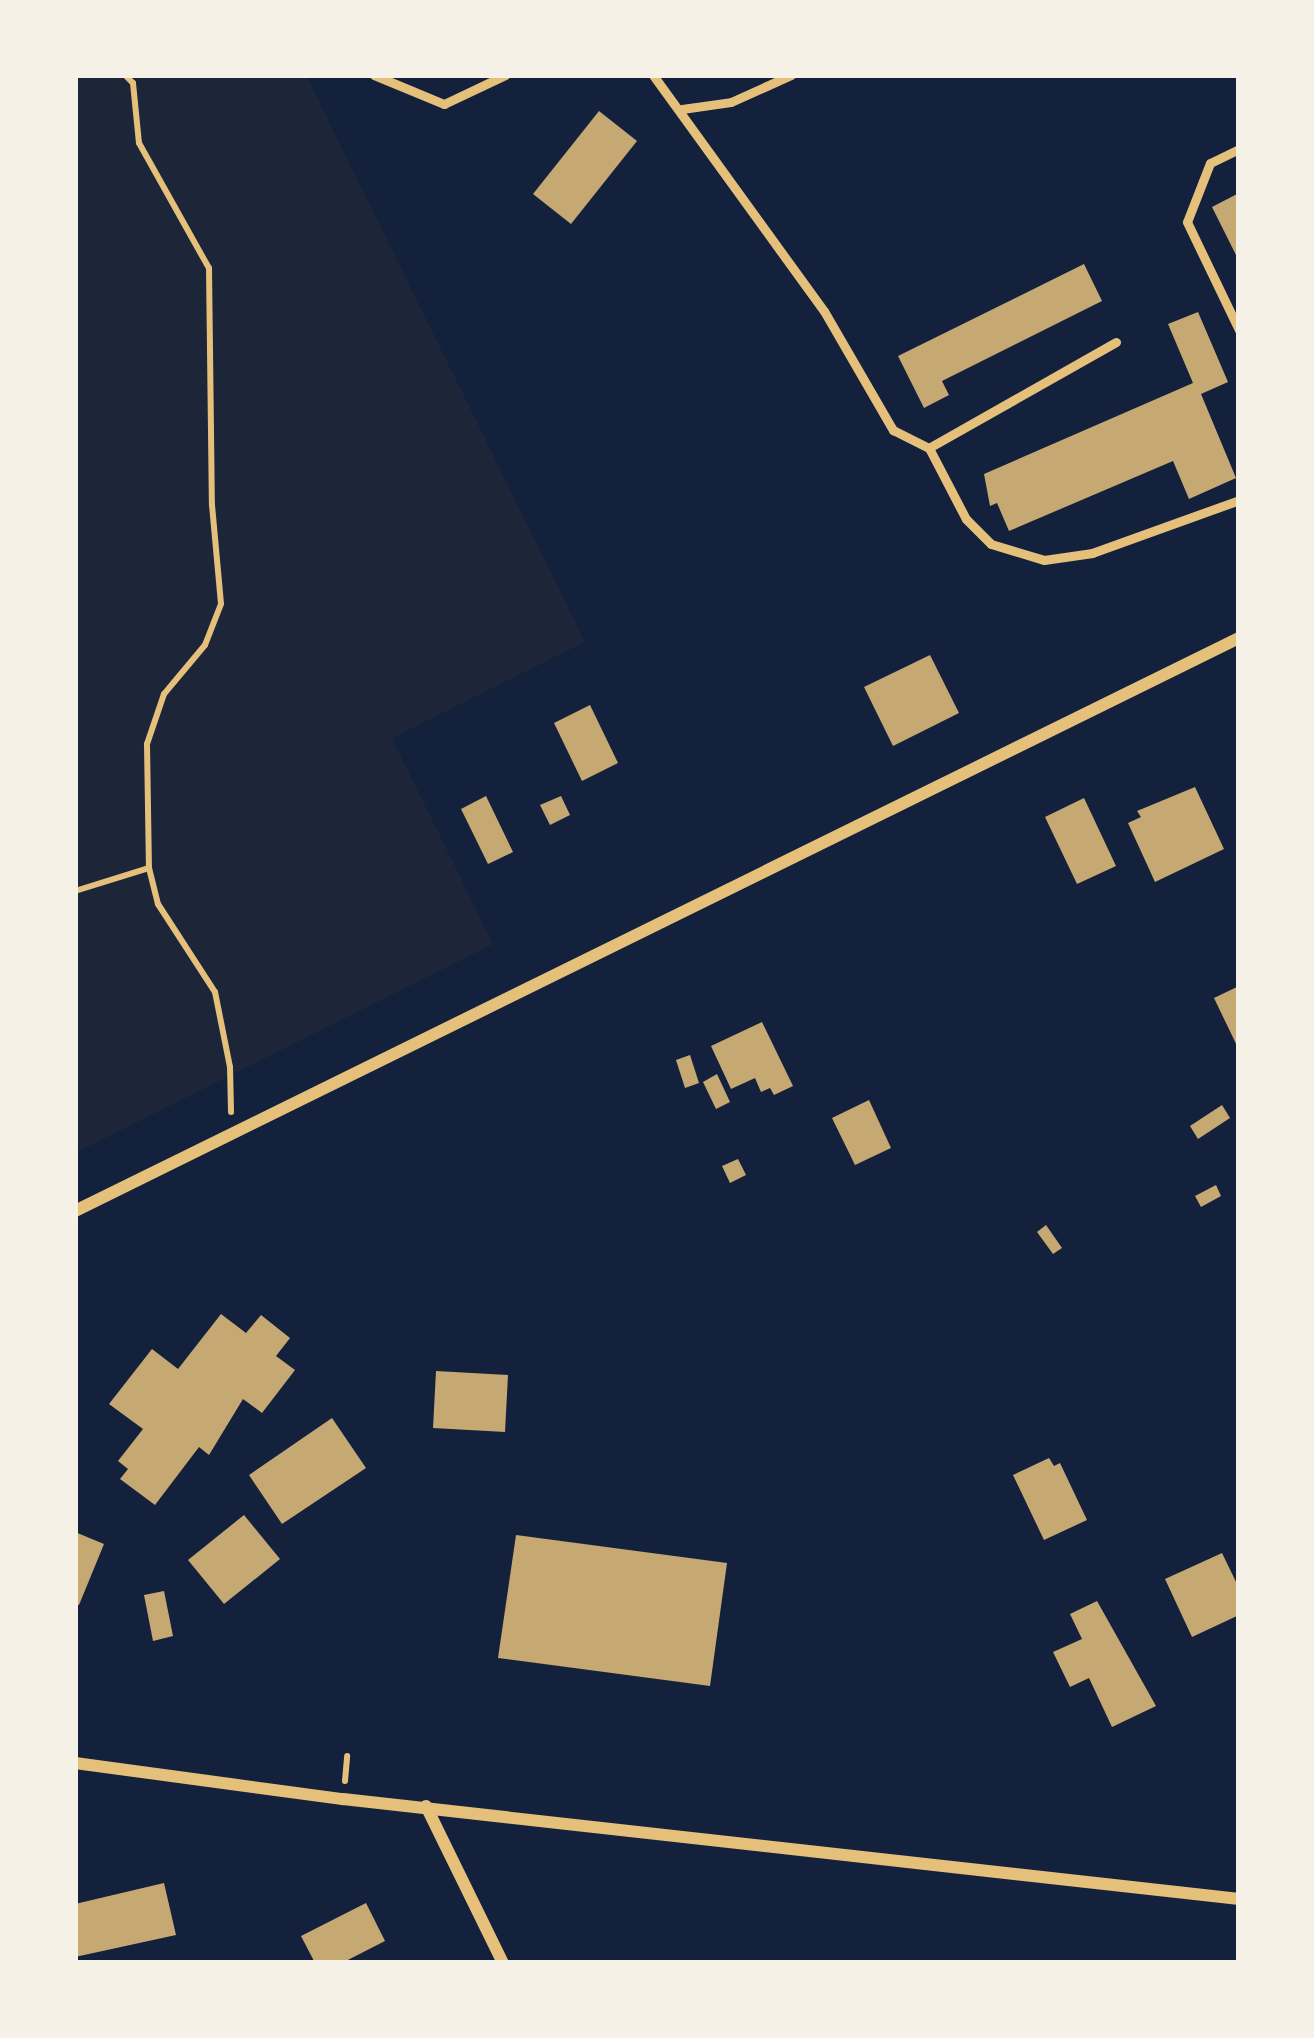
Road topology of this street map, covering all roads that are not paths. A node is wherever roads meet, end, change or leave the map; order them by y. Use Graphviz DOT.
graph roads {
  1 [pos="374,75"];
  2 [pos="505,75"];
  3 [pos="653,75"];
  4 [pos="791,75"];
  5 [pos="682,109"];
  6 [pos="1239,149"];
  7 [pos="1239,330"];
  8 [pos="1116,342"];
  9 [pos="929,448"];
  10 [pos="1239,500"];
  11 [pos="1239,638"];
  12 [pos="75,1211"];
  13 [pos="75,1762"];
  14 [pos="425,1806"];
  15 [pos="1239,1899"];
  16 [pos="503,1963"];
  1 -- 2 [label="lane"];
  3 -- 5 [label="lane"];
  4 -- 5 [label="lane"];
  5 -- 9 [label="lane"];
  6 -- 7 [label="lane"];
  8 -- 9 [label="lane"];
  9 -- 10 [label="lane"];
  11 -- 12 [label="street"];
  13 -- 14 [label="street"];
  14 -- 15 [label="street"];
  14 -- 16 [label="street"];
}
